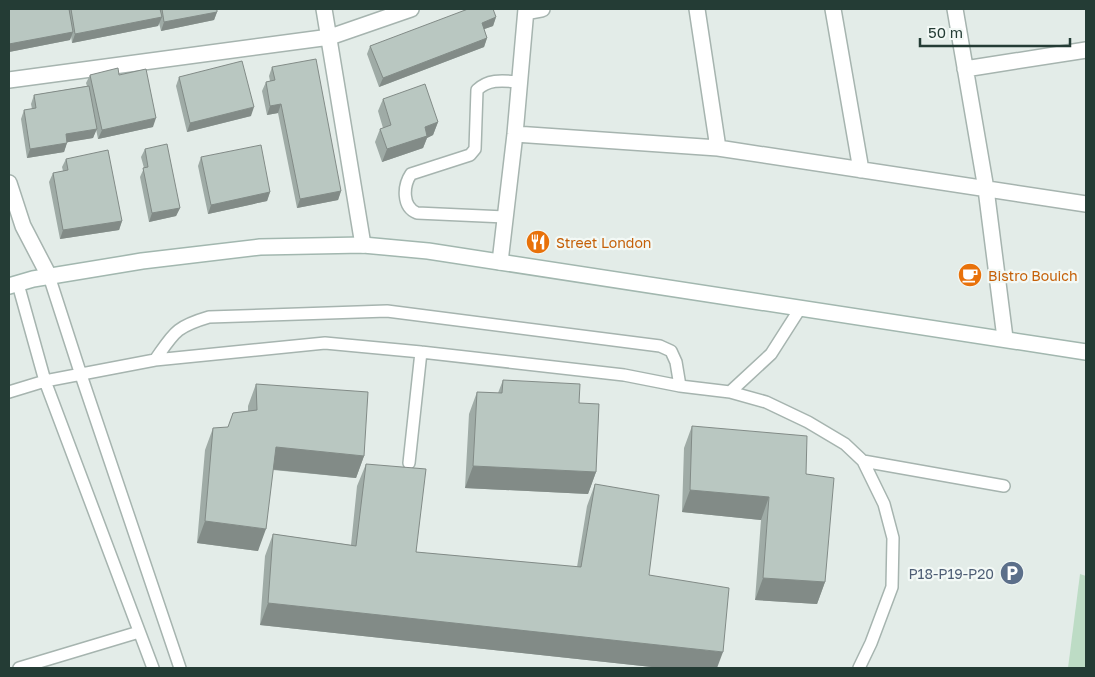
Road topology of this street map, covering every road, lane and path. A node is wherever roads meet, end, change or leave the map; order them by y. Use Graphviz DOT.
graph roads {
  1 [pos="324,9"];
  2 [pos="411,9"];
  3 [pos="542,9"];
  4 [pos="697,9"];
  5 [pos="833,9"];
  6 [pos="955,9"];
  7 [pos="526,10"];
  8 [pos="330,37"];
  9 [pos="1086,50"];
  10 [pos="965,69"];
  11 [pos="9,80"];
  12 [pos="520,82"];
  13 [pos="515,134"];
  14 [pos="718,148"];
  15 [pos="861,170"];
  16 [pos="9,183"];
  17 [pos="986,189"];
  18 [pos="1086,204"];
  19 [pos="506,217"];
  20 [pos="364,246"];
  21 [pos="500,262"];
  22 [pos="49,276"];
  23 [pos="13,285"];
  24 [pos="801,307"];
  25 [pos="1005,338"];
  26 [pos="421,352"];
  27 [pos="1086,352"];
  28 [pos="155,360"];
  29 [pos="81,374"];
  30 [pos="45,381"];
  31 [pos="680,386"];
  32 [pos="9,392"];
  33 [pos="730,392"];
  34 [pos="863,461"];
  35 [pos="409,463"];
  36 [pos="1004,486"];
  37 [pos="140,632"];
  38 [pos="19,668"];
  39 [pos="153,668"];
  40 [pos="180,668"];
  41 [pos="859,668"];
  1 -- 8 [label="street"];
  2 -- 8 [label="street"];
  3 -- 7 [label="street"];
  4 -- 14 [label="street"];
  5 -- 15 [label="street"];
  6 -- 10 [label="street"];
  7 -- 12 [label="street"];
  8 -- 11 [label="street"];
  8 -- 20 [label="street"];
  9 -- 10 [label="street"];
  10 -- 17 [label="street"];
  12 -- 13 [label="street"];
  12 -- 19 [label="lane"];
  13 -- 14 [label="street"];
  13 -- 19 [label="street"];
  14 -- 15 [label="street"];
  15 -- 17 [label="street"];
  16 -- 22 [label="street"];
  17 -- 18 [label="street"];
  17 -- 25 [label="street"];
  19 -- 21 [label="street"];
  20 -- 21 [label="street"];
  20 -- 22 [label="street"];
  21 -- 24 [label="street"];
  22 -- 23 [label="street"];
  22 -- 29 [label="lane"];
  23 -- 30 [label="lane"];
  24 -- 25 [label="street"];
  24 -- 33 [label="lane"];
  25 -- 27 [label="street"];
  26 -- 28 [label="lane"];
  26 -- 31 [label="lane"];
  26 -- 35 [label="lane"];
  28 -- 29 [label="lane"];
  28 -- 31 [label="lane"];
  29 -- 30 [label="lane"];
  29 -- 40 [label="lane"];
  30 -- 32 [label="lane"];
  30 -- 37 [label="lane"];
  31 -- 33 [label="lane"];
  33 -- 34 [label="lane"];
  34 -- 36 [label="lane"];
  34 -- 41 [label="lane"];
  37 -- 38 [label="lane"];
  37 -- 39 [label="lane"];
}
